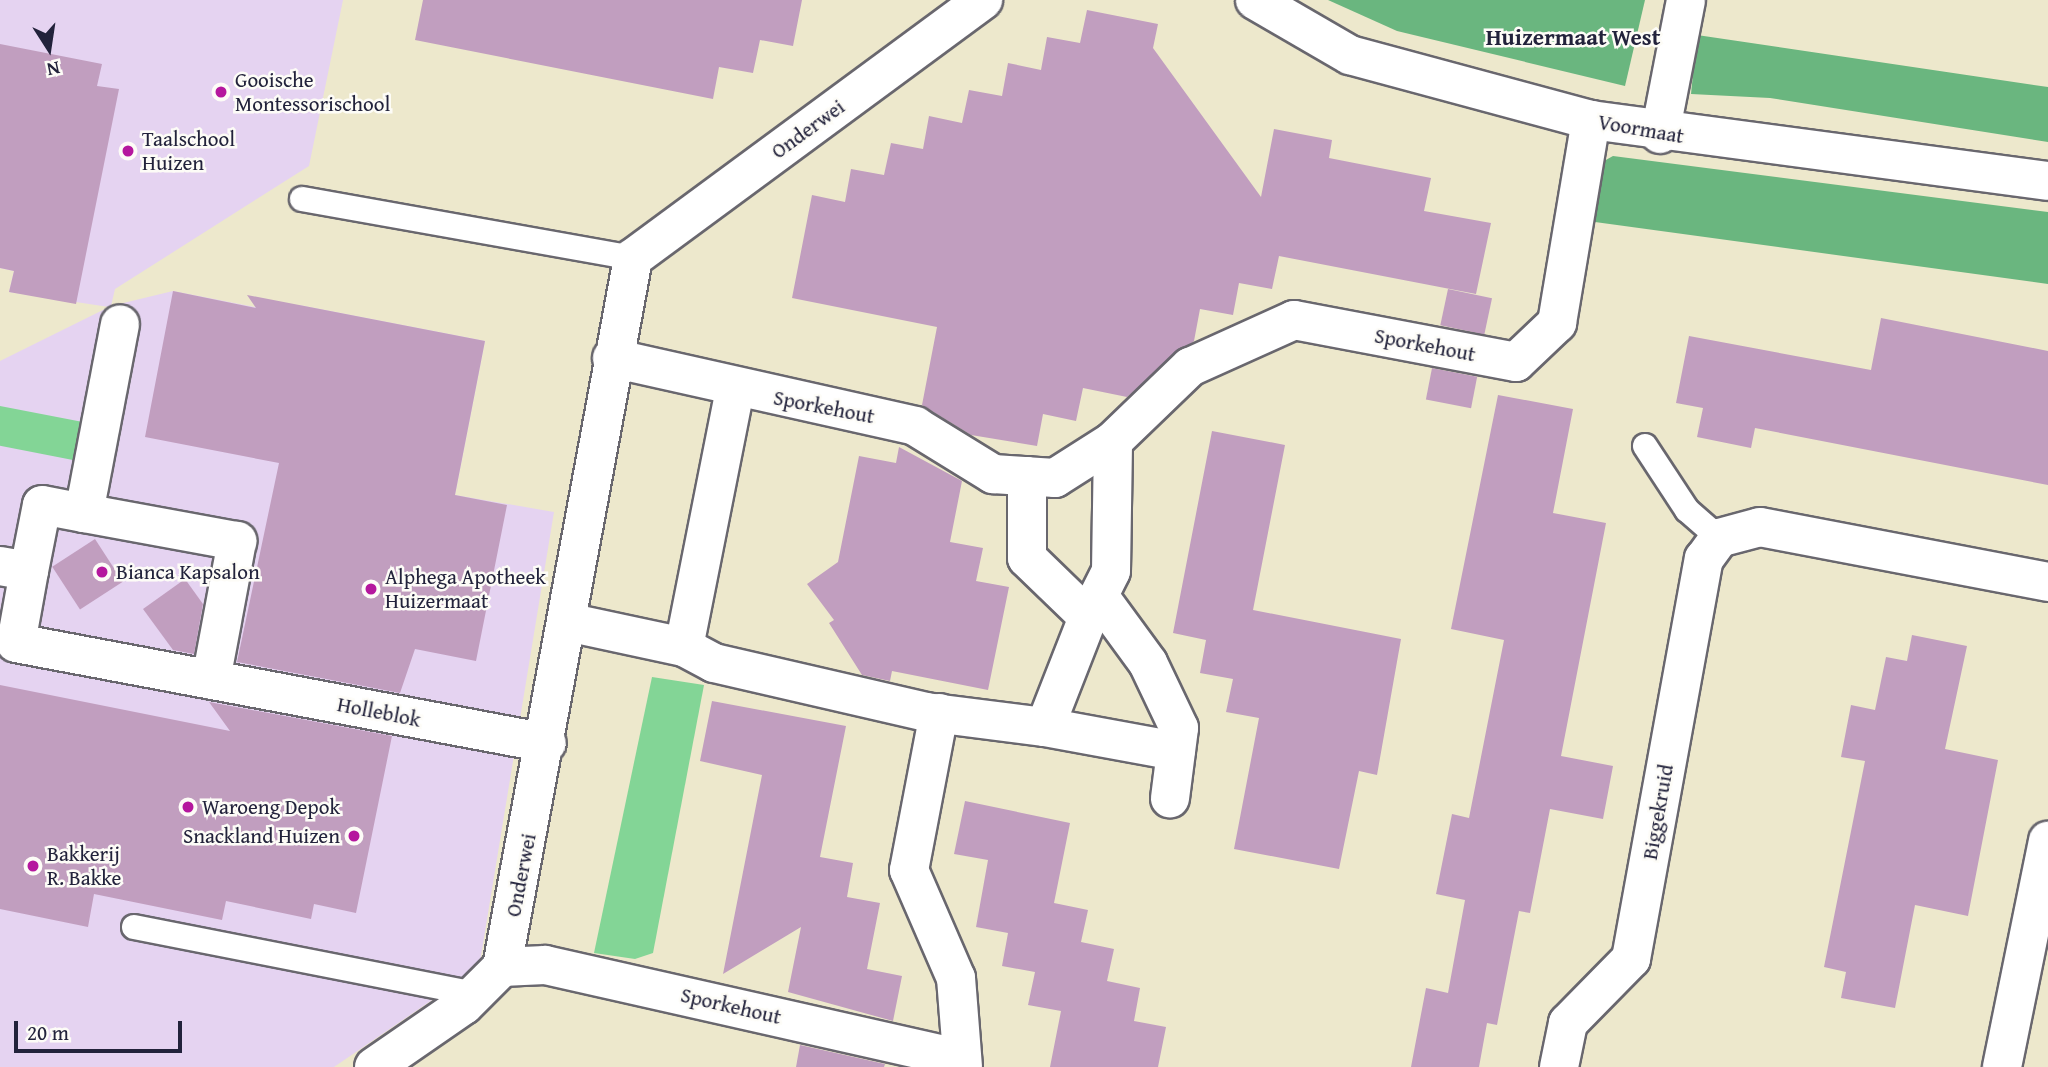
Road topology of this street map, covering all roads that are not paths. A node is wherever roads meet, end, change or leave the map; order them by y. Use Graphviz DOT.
graph roads {
  1 [pos="983,0"];
  2 [pos="1255,0"];
  3 [pos="1686,0"];
  4 [pos="1591,120"];
  5 [pos="1660,134"];
  6 [pos="2048,181"];
  7 [pos="302,199"];
  8 [pos="633,258"];
  9 [pos="120,324"];
  10 [pos="612,358"];
  11 [pos="736,390"];
  12 [pos="1113,441"];
  13 [pos="1645,446"];
  14 [pos="1027,476"];
  15 [pos="84,513"];
  16 [pos="1719,538"];
  17 [pos="15,568"];
  18 [pos="2048,582"];
  19 [pos="1094,607"];
  20 [pos="567,622"];
  21 [pos="684,647"];
  22 [pos="211,680"];
  23 [pos="939,713"];
  24 [pos="1045,727"];
  25 [pos="547,743"];
  26 [pos="1176,751"];
  27 [pos="1170,798"];
  28 [pos="2048,841"];
  29 [pos="134,927"];
  30 [pos="502,967"];
  31 [pos="476,994"];
  32 [pos="960,1063"];
  33 [pos="374,1067"];
  34 [pos="1559,1067"];
  35 [pos="2002,1067"];
  1 -- 8 [label="street, Onderwei"];
  2 -- 4 [label="street, Voormaat"];
  3 -- 5 [label="street"];
  4 -- 5 [label="street, Voormaat"];
  4 -- 12 [label="street, Sporkehout"];
  5 -- 6 [label="street, Voormaat"];
  7 -- 8 [label="lane"];
  8 -- 10 [label="street, Onderwei"];
  9 -- 15 [label="street"];
  10 -- 11 [label="street, Sporkehout"];
  10 -- 20 [label="street, Onderwei"];
  11 -- 14 [label="street, Sporkehout"];
  11 -- 21 [label="street"];
  12 -- 14 [label="street, Sporkehout"];
  12 -- 19 [label="street"];
  13 -- 16 [label="lane"];
  14 -- 19 [label="street"];
  15 -- 17 [label="street, Holleblok"];
  15 -- 22 [label="street, Holleblok"];
  16 -- 18 [label="street"];
  16 -- 34 [label="street, Biggekruid"];
  17 -- 22 [label="street, Holleblok"];
  19 -- 24 [label="street"];
  19 -- 26 [label="street"];
  20 -- 21 [label="street"];
  20 -- 25 [label="street, Onderwei"];
  21 -- 23 [label="street"];
  22 -- 25 [label="street, Holleblok"];
  23 -- 24 [label="street"];
  23 -- 32 [label="street, Sporkehout"];
  24 -- 26 [label="street"];
  25 -- 30 [label="street, Onderwei"];
  26 -- 27 [label="street"];
  28 -- 35 [label="street"];
  29 -- 31 [label="lane"];
  30 -- 31 [label="street"];
  30 -- 32 [label="street, Sporkehout"];
  31 -- 33 [label="street"];
}
